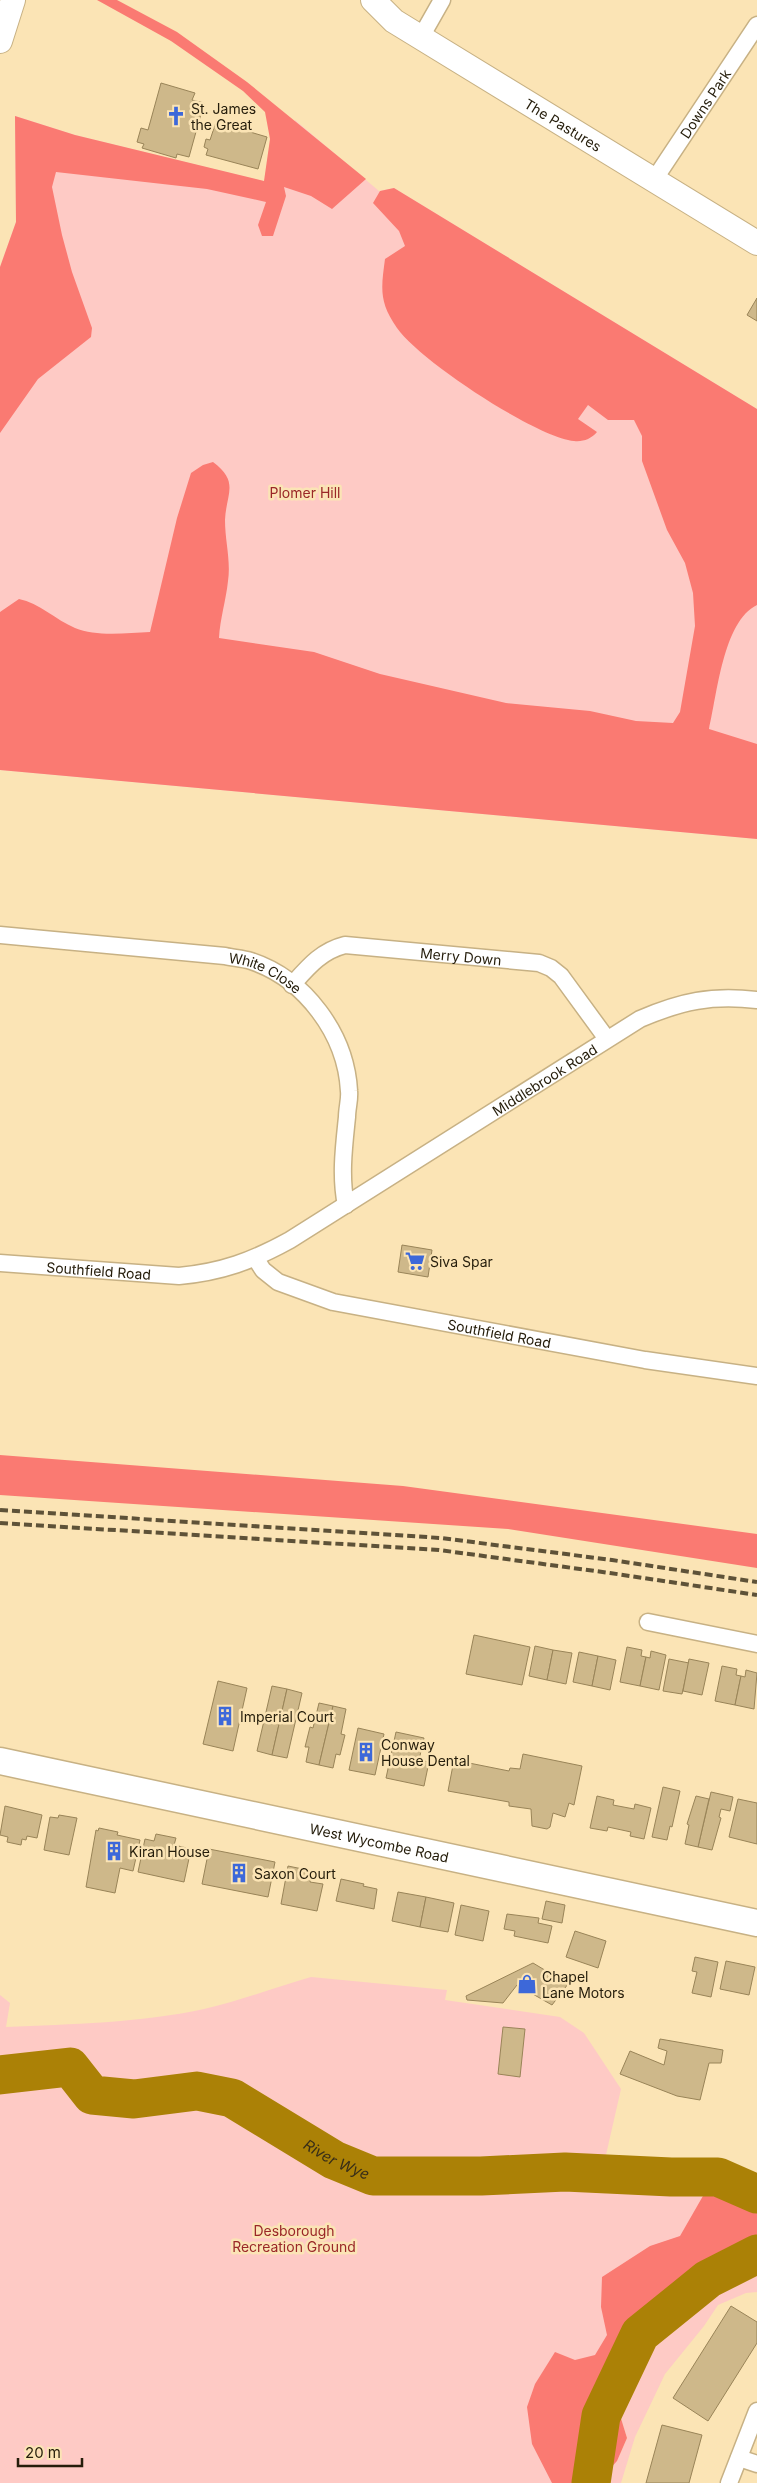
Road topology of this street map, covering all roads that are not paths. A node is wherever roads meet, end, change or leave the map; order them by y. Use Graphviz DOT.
graph roads {
  1 [pos="12,0"];
  2 [pos="373,0"];
  3 [pos="442,0"];
  4 [pos="757,26"];
  5 [pos="421,37"];
  6 [pos="0,41"];
  7 [pos="654,180"];
  8 [pos="757,243"];
  9 [pos="0,935"];
  10 [pos="292,985"];
  11 [pos="757,1000"];
  12 [pos="607,1039"];
  13 [pos="346,1205"];
  14 [pos="256,1259"];
  15 [pos="0,1264"];
  16 [pos="757,1376"];
  17 [pos="648,1622"];
  18 [pos="757,1644"];
  19 [pos="0,1761"];
  20 [pos="757,1924"];
  21 [pos="757,2412"];
  22 [pos="739,2458"];
  23 [pos="757,2464"];
  24 [pos="729,2483"];
  1 -- 6 [label="street"];
  2 -- 5 [label="street, The Pastures"];
  3 -- 5 [label="street"];
  4 -- 7 [label="street, Downs Park"];
  5 -- 7 [label="street, The Pastures"];
  7 -- 8 [label="street, The Pastures"];
  9 -- 10 [label="street, White Close"];
  10 -- 12 [label="street, Merry Down"];
  10 -- 13 [label="street, White Close"];
  11 -- 12 [label="street, Middlebrook Road"];
  12 -- 13 [label="street, Middlebrook Road"];
  13 -- 14 [label="street, Southfield Road"];
  14 -- 15 [label="street, Southfield Road"];
  14 -- 16 [label="street, Southfield Road"];
  17 -- 18 [label="street"];
  19 -- 20 [label="main road, West Wycombe Road"];
  21 -- 22 [label="street"];
  22 -- 23 [label="street"];
  22 -- 24 [label="street"];
}
